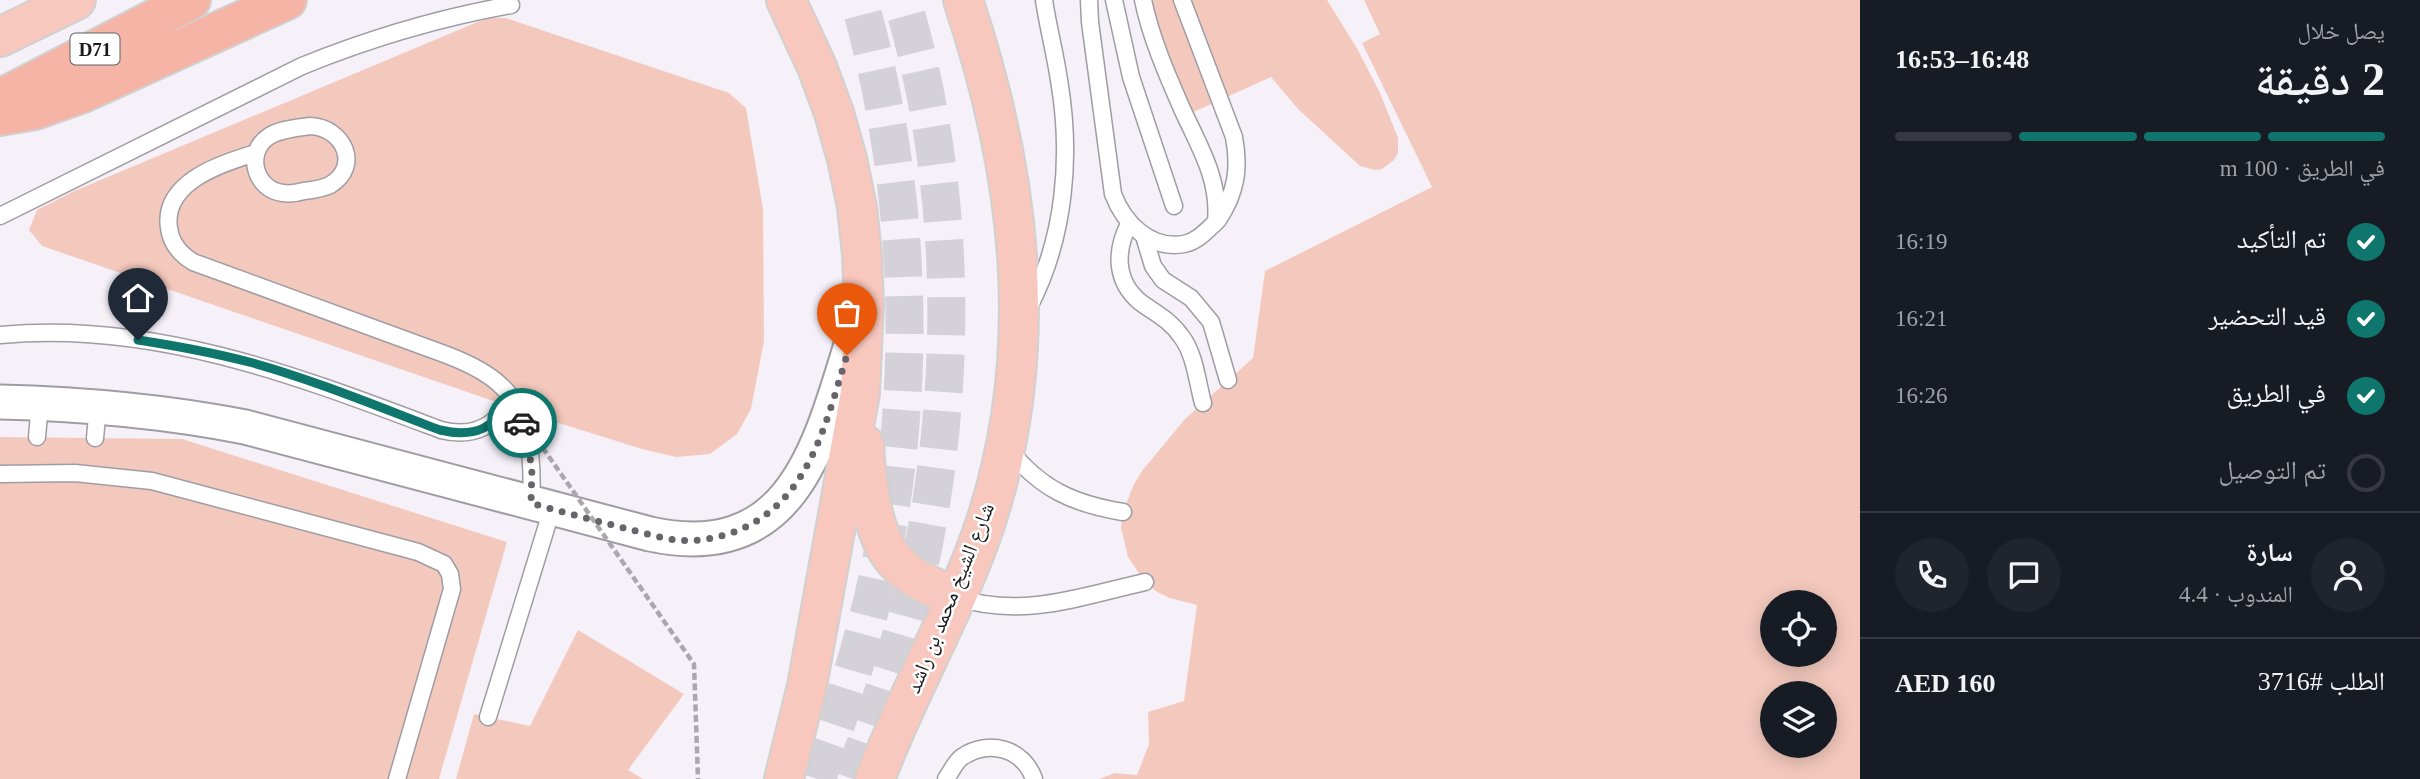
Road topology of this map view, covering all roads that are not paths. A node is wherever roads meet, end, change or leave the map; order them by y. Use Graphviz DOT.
graph roads {
  1 [pos="31,0"];
  2 [pos="76,0"];
  3 [pos="191,0"];
  4 [pos="287,0"];
  5 [pos="963,0"];
  6 [pos="1044,0"];
  7 [pos="1078,0"];
  8 [pos="1089,0"];
  9 [pos="1114,0"];
  10 [pos="1143,0"];
  11 [pos="1182,0"];
  12 [pos="511,5"];
  13 [pos="787,8"];
  14 [pos="0,17"];
  15 [pos="1090,22"];
  16 [pos="0,37"];
  17 [pos="0,99"];
  18 [pos="0,116"];
  19 [pos="256,153"];
  20 [pos="1174,205"];
  21 [pos="0,216"];
  22 [pos="1216,222"];
  23 [pos="1129,224"];
  24 [pos="1144,236"];
  25 [pos="864,303"];
  26 [pos="1018,328"];
  27 [pos="0,335"];
  28 [pos="1228,380"];
  29 [pos="860,393"];
  30 [pos="511,397"];
  31 [pos="0,402"];
  32 [pos="1203,402"];
  33 [pos="40,403"];
  34 [pos="98,405"];
  35 [pos="37,437"];
  36 [pos="95,438"];
  37 [pos="1006,445"];
  38 [pos="0,474"];
  39 [pos="541,506"];
  40 [pos="1123,512"];
  41 [pos="1145,582"];
  42 [pos="955,597"];
  43 [pos="488,717"];
  44 [pos="397,779"];
  45 [pos="784,779"];
  46 [pos="875,779"];
  47 [pos="946,779"];
  48 [pos="1034,779"];
  1 -- 14 [label="main road"];
  2 -- 16 [label="main road, D71"];
  3 -- 17 [label="highway, D71"];
  4 -- 18 [label="highway"];
  5 -- 26 [label="main road, شارع الشيخ محمد بن راشد"];
  6 -- 26 [label="lane"];
  7 -- 15 [label="lane"];
  8 -- 15 [label="lane"];
  9 -- 20 [label="lane"];
  10 -- 22 [label="lane"];
  11 -- 22 [label="lane"];
  12 -- 21 [label="lane"];
  13 -- 25 [label="main road"];
  15 -- 23 [label="lane"];
  19 -- 19 [label="lane"];
  19 -- 30 [label="lane"];
  22 -- 24 [label="lane"];
  23 -- 24 [label="lane"];
  23 -- 32 [label="lane"];
  24 -- 28 [label="lane"];
  25 -- 29 [label="main road"];
  25 -- 39 [label="street"];
  26 -- 37 [label="main road, شارع الشيخ محمد بن راشد"];
  27 -- 30 [label="lane"];
  29 -- 42 [label="main road"];
  29 -- 45 [label="main road"];
  30 -- 39 [label="lane"];
  31 -- 33 [label="street"];
  33 -- 34 [label="street"];
  33 -- 35 [label="lane"];
  34 -- 36 [label="lane"];
  34 -- 39 [label="street"];
  37 -- 40 [label="lane"];
  37 -- 42 [label="main road, شارع الشيخ محمد بن راشد"];
  38 -- 44 [label="lane"];
  39 -- 43 [label="lane"];
  41 -- 42 [label="lane"];
  42 -- 46 [label="main road, شارع الشيخ محمد بن راشد"];
  47 -- 48 [label="lane"];
}
